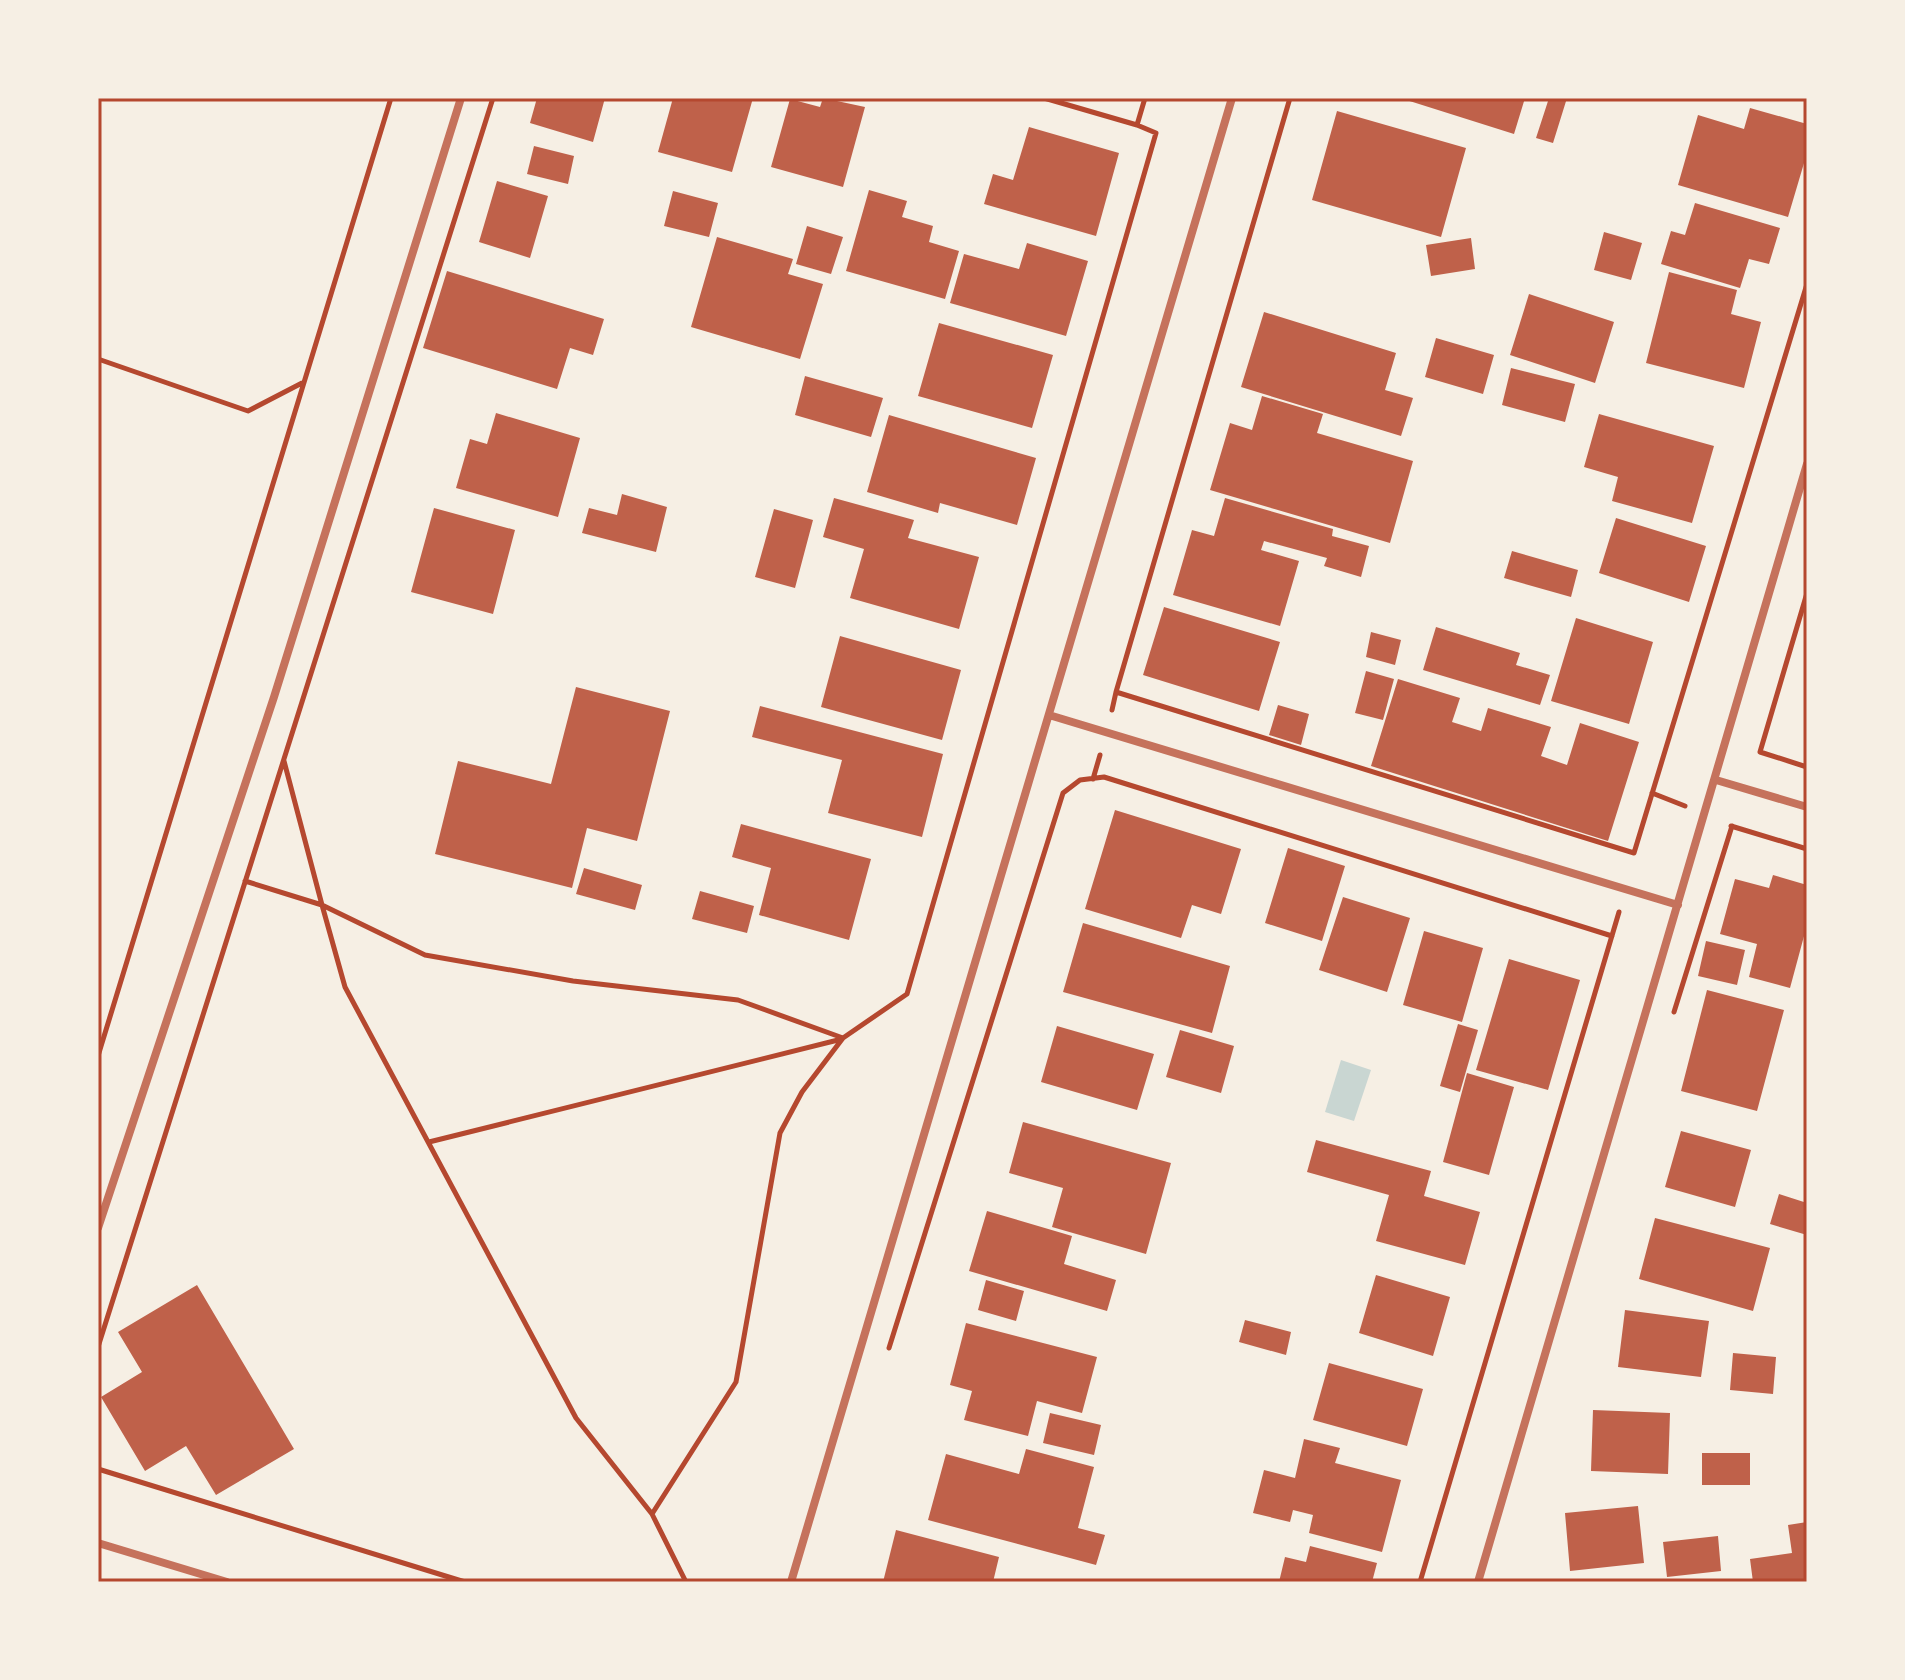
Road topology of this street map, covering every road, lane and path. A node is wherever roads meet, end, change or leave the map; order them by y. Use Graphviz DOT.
graph roads {
  1 [pos="391,98"];
  2 [pos="461,98"];
  3 [pos="493,98"];
  4 [pos="1044,98"];
  5 [pos="1145,98"];
  6 [pos="1232,98"];
  7 [pos="1290,98"];
  8 [pos="1137,125"];
  9 [pos="1807,284"];
  10 [pos="98,359"];
  11 [pos="303,383"];
  12 [pos="1807,464"];
  13 [pos="1807,593"];
  14 [pos="1049,715"];
  15 [pos="284,760"];
  16 [pos="1807,767"];
  17 [pos="1716,780"];
  18 [pos="1807,807"];
  19 [pos="1732,826"];
  20 [pos="1807,849"];
  21 [pos="245,881"];
  22 [pos="322,905"];
  23 [pos="1678,905"];
  24 [pos="843,1038"];
  25 [pos="98,1056"];
  26 [pos="428,1142"];
  27 [pos="98,1228"];
  28 [pos="98,1347"];
  29 [pos="887,1354"];
  30 [pos="98,1469"];
  31 [pos="652,1514"];
  32 [pos="98,1543"];
  33 [pos="227,1582"];
  34 [pos="465,1582"];
  35 [pos="686,1582"];
  36 [pos="791,1582"];
  37 [pos="1420,1582"];
  38 [pos="1478,1582"];
  1 -- 11 [label="path"];
  2 -- 27 [label="street"];
  3 -- 15 [label="path"];
  4 -- 8 [label="path"];
  5 -- 8 [label="path"];
  6 -- 14 [label="street"];
  7 -- 9 [label="path"];
  8 -- 24 [label="path"];
  10 -- 11 [label="path"];
  11 -- 25 [label="path"];
  12 -- 17 [label="street"];
  13 -- 16 [label="path"];
  14 -- 23 [label="street"];
  14 -- 36 [label="street"];
  15 -- 21 [label="path"];
  15 -- 22 [label="path"];
  17 -- 18 [label="street"];
  17 -- 23 [label="street"];
  19 -- 20 [label="path"];
  21 -- 22 [label="path"];
  21 -- 28 [label="path"];
  22 -- 24 [label="path"];
  22 -- 26 [label="path"];
  23 -- 38 [label="street"];
  24 -- 26 [label="path"];
  24 -- 31 [label="path"];
  26 -- 31 [label="path"];
  29 -- 37 [label="path"];
  30 -- 34 [label="path"];
  31 -- 35 [label="path"];
  32 -- 33 [label="street"];
}
